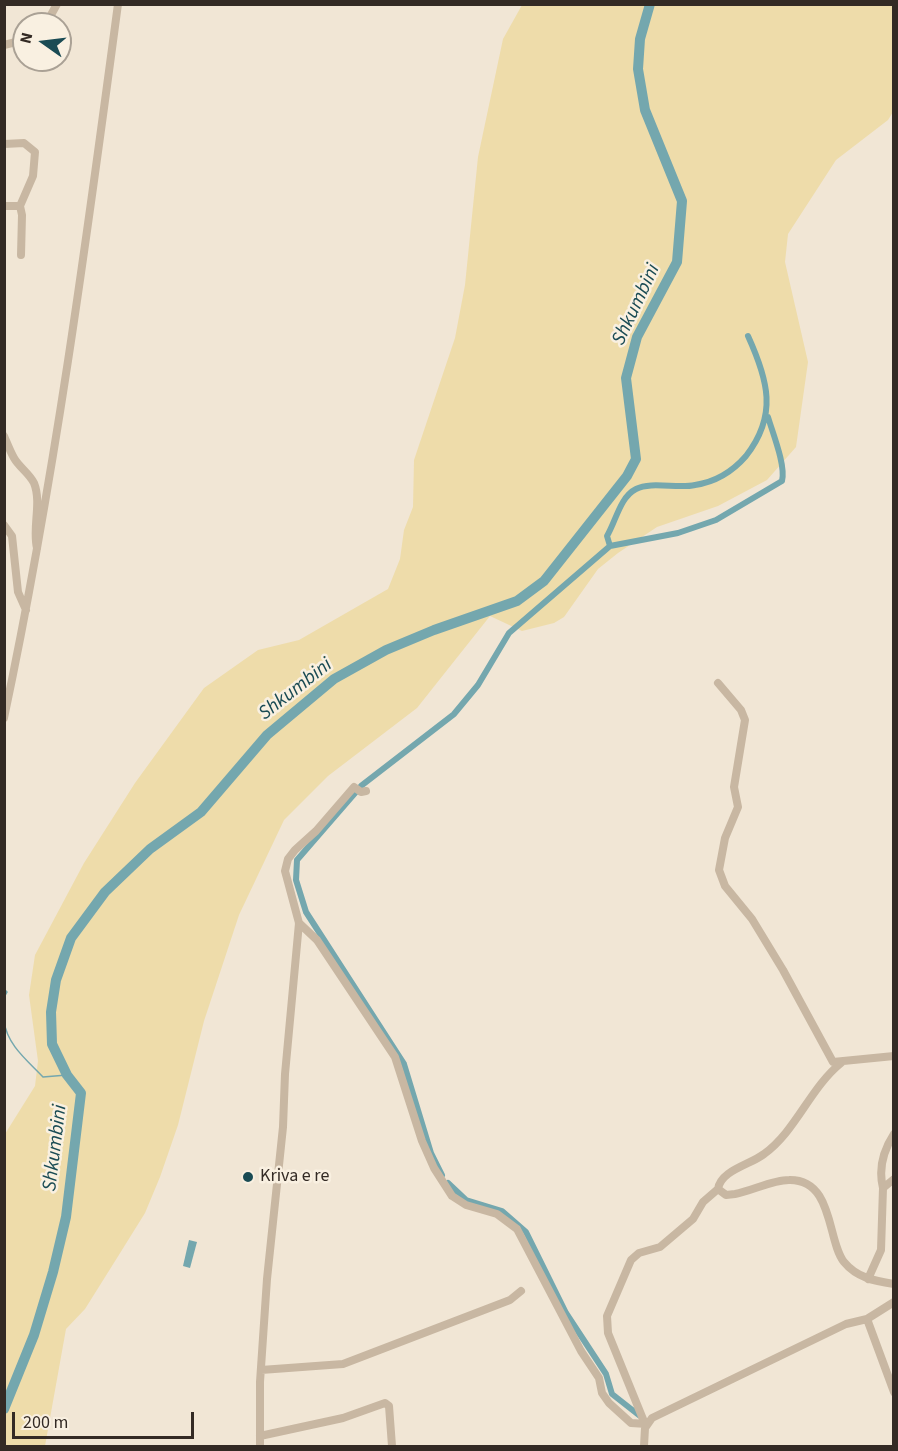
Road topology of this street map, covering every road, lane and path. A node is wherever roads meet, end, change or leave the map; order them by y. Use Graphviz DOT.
graph roads {
  1 [pos="118,4"];
  2 [pos="4,144"];
  3 [pos="4,206"];
  4 [pos="20,206"];
  5 [pos="21,255"];
  6 [pos="4,436"];
  7 [pos="4,525"];
  8 [pos="38,551"];
  9 [pos="27,610"];
  10 [pos="9,676"];
  11 [pos="718,683"];
  12 [pos="4,718"];
  13 [pos="361,790"];
  14 [pos="299,923"];
  15 [pos="894,1056"];
  16 [pos="841,1063"];
  17 [pos="894,1134"];
  18 [pos="894,1179"];
  19 [pos="883,1188"];
  20 [pos="718,1189"];
  21 [pos="868,1280"];
  22 [pos="894,1284"];
  23 [pos="521,1291"];
  24 [pos="894,1302"];
  25 [pos="867,1319"];
  26 [pos="261,1370"];
  27 [pos="894,1392"];
  28 [pos="643,1424"];
  29 [pos="260,1436"];
  30 [pos="260,1446"];
  31 [pos="392,1446"];
  32 [pos="644,1446"];
  1 -- 8 [label="street"];
  2 -- 4 [label="street"];
  3 -- 4 [label="street"];
  4 -- 5 [label="street"];
  6 -- 8 [label="street"];
  7 -- 9 [label="street"];
  8 -- 9 [label="street"];
  9 -- 10 [label="street"];
  10 -- 12 [label="street"];
  11 -- 16 [label="street"];
  13 -- 14 [label="street"];
  14 -- 26 [label="street"];
  14 -- 28 [label="street"];
  15 -- 16 [label="street"];
  16 -- 20 [label="street"];
  17 -- 19 [label="street"];
  18 -- 19 [label="street"];
  19 -- 21 [label="street"];
  20 -- 21 [label="street"];
  20 -- 28 [label="street"];
  21 -- 22 [label="street"];
  23 -- 26 [label="street"];
  24 -- 25 [label="street"];
  25 -- 27 [label="street"];
  25 -- 28 [label="street"];
  26 -- 29 [label="street"];
  28 -- 32 [label="street"];
  29 -- 30 [label="street"];
  29 -- 31 [label="street"];
}
